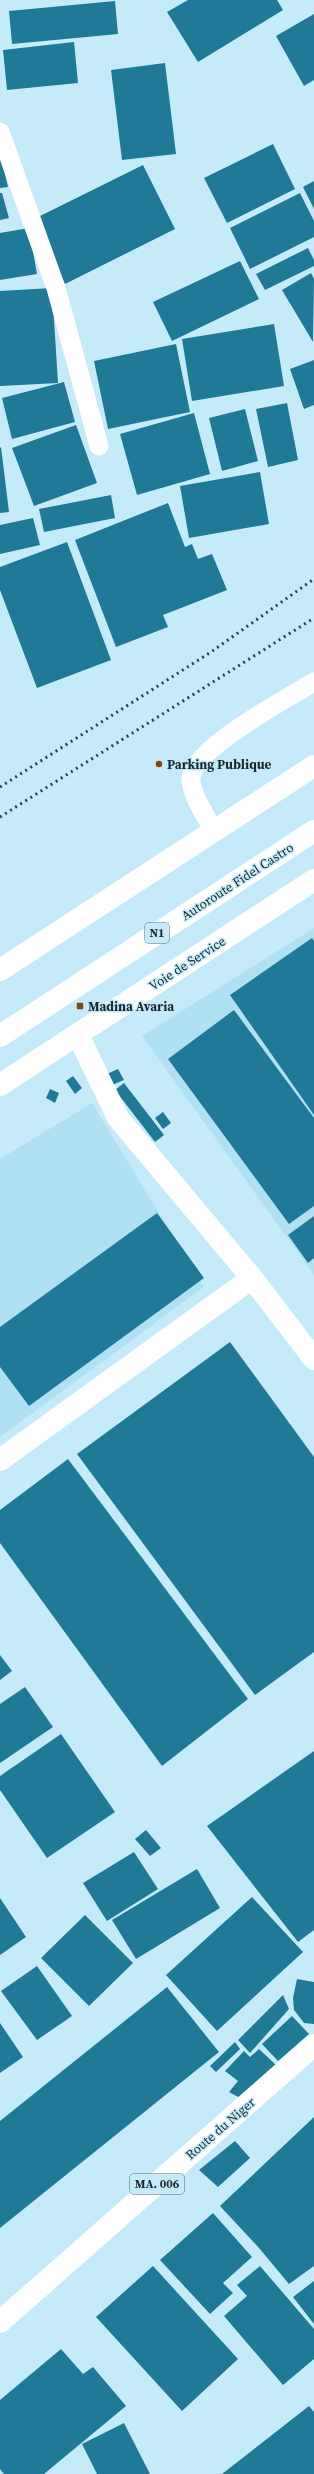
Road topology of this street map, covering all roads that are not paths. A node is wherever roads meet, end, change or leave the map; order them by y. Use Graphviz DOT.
graph roads {
  1 [pos="0,132"];
  2 [pos="99,446"];
  3 [pos="314,682"];
  4 [pos="314,766"];
  5 [pos="214,831"];
  6 [pos="314,831"];
  7 [pos="314,880"];
  8 [pos="0,970"];
  9 [pos="78,1034"];
  10 [pos="0,1036"];
  11 [pos="0,1085"];
  12 [pos="252,1278"];
  13 [pos="314,1359"];
  14 [pos="0,1460"];
  15 [pos="314,2045"];
  16 [pos="0,2322"];
  1 -- 2 [label="lane"];
  3 -- 5 [label="lane"];
  4 -- 5 [label="main road"];
  5 -- 8 [label="main road"];
  6 -- 10 [label="main road, Autoroute Fidel Castro / N1"];
  7 -- 9 [label="main road, Voie de Service"];
  9 -- 11 [label="main road, Voie de Service"];
  9 -- 12 [label="main road"];
  12 -- 13 [label="main road"];
  12 -- 14 [label="main road"];
  15 -- 16 [label="main road, Route du Niger / MA. 006"];
}
